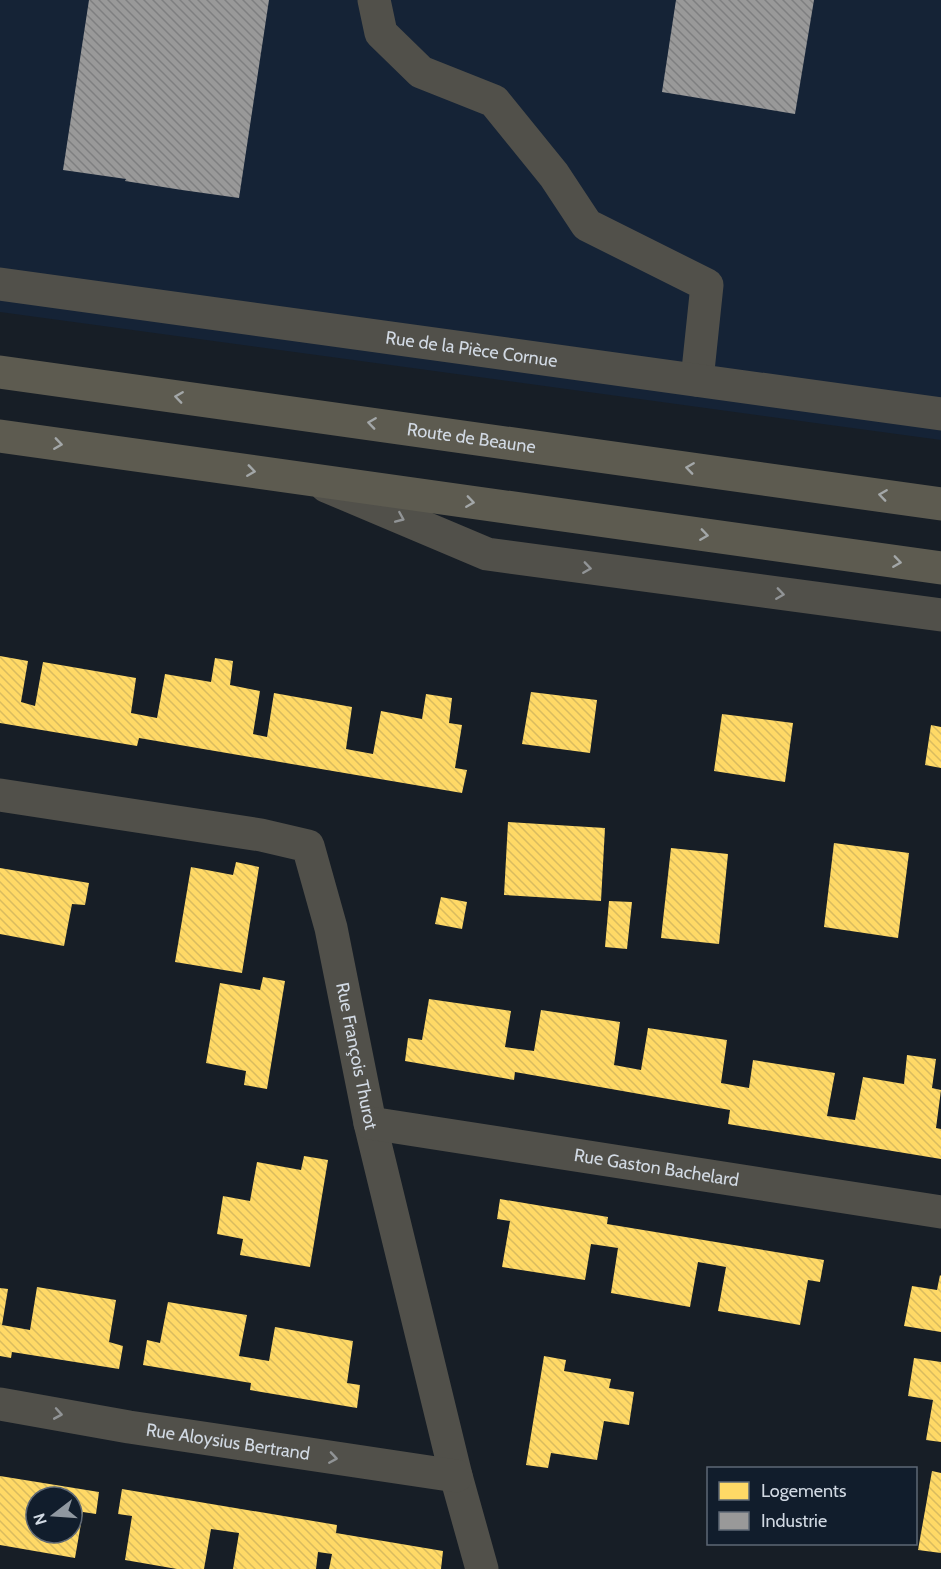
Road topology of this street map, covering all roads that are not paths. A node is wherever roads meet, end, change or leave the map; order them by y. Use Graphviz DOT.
graph roads {
  1 [pos="374,0"];
  2 [pos="0,284"];
  3 [pos="0,372"];
  4 [pos="697,380"];
  5 [pos="941,414"];
  6 [pos="0,436"];
  7 [pos="308,479"];
  8 [pos="941,504"];
  9 [pos="941,568"];
  10 [pos="941,615"];
  11 [pos="0,795"];
  12 [pos="370,1123"];
  13 [pos="941,1212"];
  14 [pos="0,1404"];
  15 [pos="456,1476"];
  16 [pos="482,1569"];
  1 -- 4 [label="street"];
  2 -- 4 [label="street, Rue de la Pièce Cornue"];
  8 -- 3 [label="main road, Route de Beaune, one-way"];
  4 -- 5 [label="street, Rue de la Pièce Cornue"];
  6 -- 7 [label="main road, one-way"];
  7 -- 9 [label="main road, one-way"];
  7 -- 10 [label="street, one-way"];
  11 -- 12 [label="street, Rue François Thurot"];
  12 -- 13 [label="street, Rue Gaston Bachelard"];
  12 -- 15 [label="street, Rue François Thurot"];
  14 -- 15 [label="street, Rue Aloysius Bertrand, one-way"];
  15 -- 16 [label="street, Rue François Thurot"];
}
